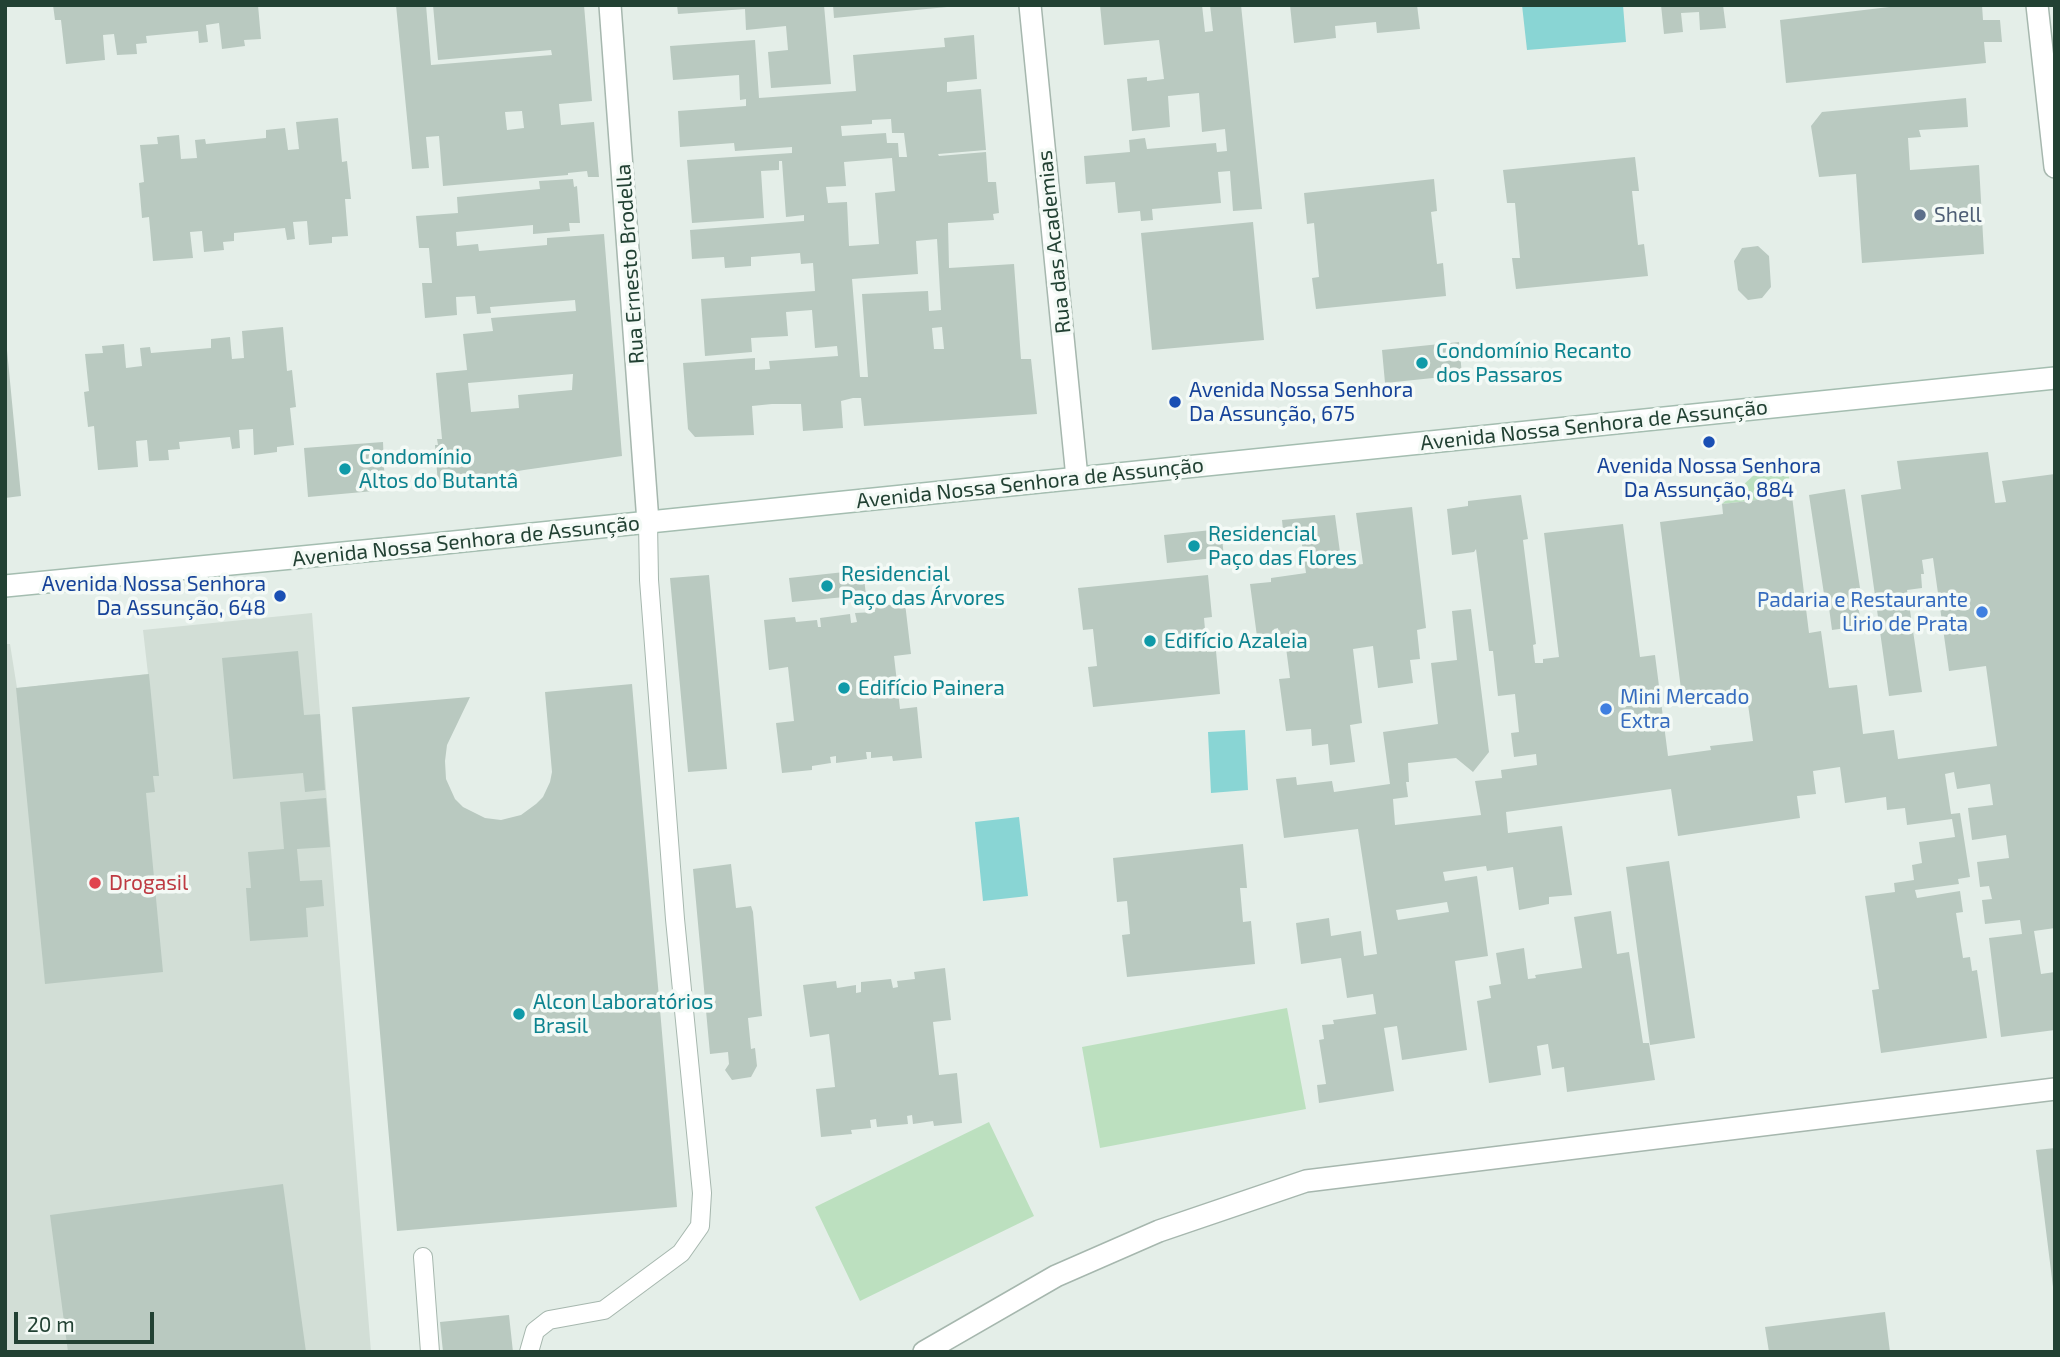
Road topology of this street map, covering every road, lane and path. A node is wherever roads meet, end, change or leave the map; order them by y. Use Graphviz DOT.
graph roads {
  1 [pos="611,5"];
  2 [pos="1030,5"];
  3 [pos="2038,5"];
  4 [pos="2055,167"];
  5 [pos="2055,378"];
  6 [pos="1077,478"];
  7 [pos="649,522"];
  8 [pos="5,586"];
  9 [pos="2055,1089"];
  10 [pos="423,1256"];
  11 [pos="956,1334"];
  12 [pos="430,1352"];
  13 [pos="529,1352"];
  14 [pos="924,1352"];
  15 [pos="940,1352"];
  1 -- 7 [label="street, Rua Ernesto Brodella"];
  2 -- 6 [label="street, Rua das Academias"];
  3 -- 4 [label="street"];
  5 -- 6 [label="street, Avenida Nossa Senhora de Assunção"];
  6 -- 7 [label="street, Avenida Nossa Senhora de Assunção"];
  7 -- 8 [label="street, Avenida Nossa Senhora de Assunção"];
  7 -- 13 [label="lane"];
  9 -- 11 [label="street"];
  10 -- 12 [label="lane"];
  11 -- 14 [label="street"];
  11 -- 15 [label="street"];
}
